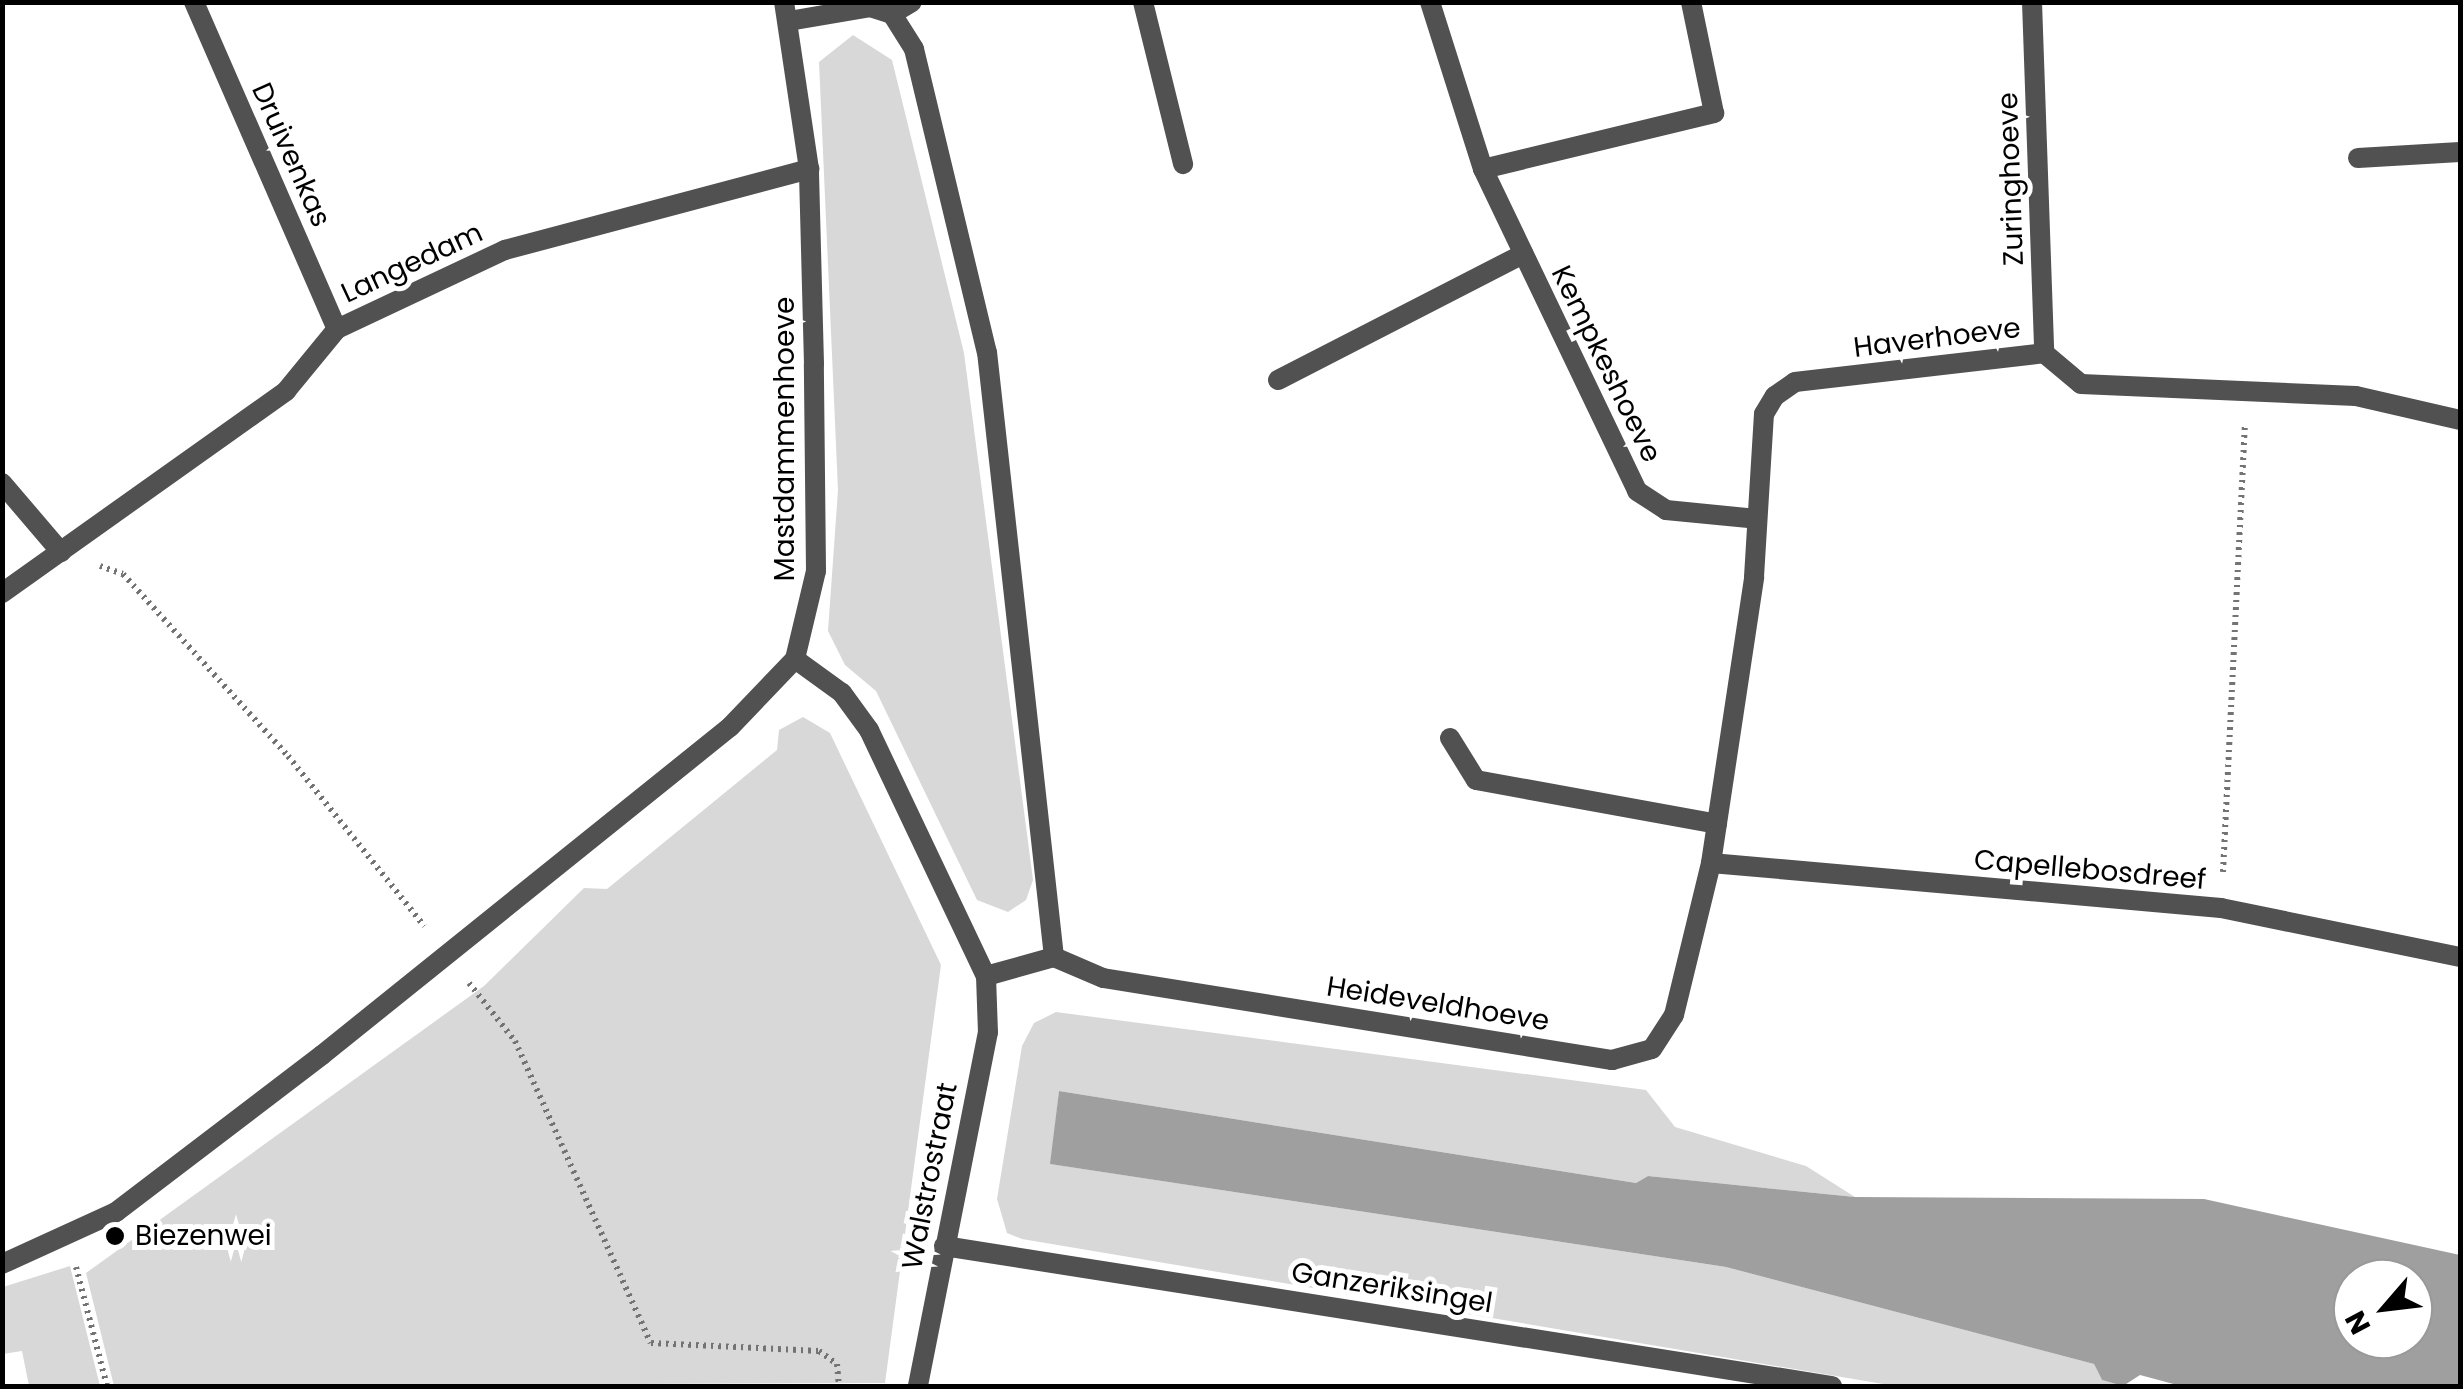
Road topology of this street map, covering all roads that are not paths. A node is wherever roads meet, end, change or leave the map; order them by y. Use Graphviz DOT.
graph roads {
  1 [pos="194,2"];
  2 [pos="912,2"];
  3 [pos="1142,2"];
  4 [pos="1430,2"];
  5 [pos="1691,2"];
  6 [pos="2032,2"];
  7 [pos="787,12"];
  8 [pos="892,14"];
  9 [pos="2460,152"];
  10 [pos="2358,158"];
  11 [pos="1183,164"];
  12 [pos="810,169"];
  13 [pos="1483,169"];
  14 [pos="1523,254"];
  15 [pos="337,329"];
  16 [pos="2044,353"];
  17 [pos="1278,380"];
  18 [pos="2460,420"];
  19 [pos="2,484"];
  20 [pos="1757,520"];
  21 [pos="61,552"];
  22 [pos="2,593"];
  23 [pos="795,659"];
  24 [pos="1450,738"];
  25 [pos="1717,824"];
  26 [pos="1711,863"];
  27 [pos="2460,957"];
  28 [pos="1054,958"];
  29 [pos="986,976"];
  30 [pos="944,1246"];
  31 [pos="2,1264"];
  32 [pos="918,1386"];
  33 [pos="1832,1386"];
  1 -- 15 [label="street, Druivenkas"];
  2 -- 8 [label="street"];
  3 -- 11 [label="street"];
  4 -- 13 [label="street, Kempkeshoeve"];
  5 -- 13 [label="street"];
  6 -- 16 [label="street, Zuringhoeve"];
  7 -- 8 [label="street, Mastdammenhoeve"];
  7 -- 12 [label="street, Mastdammenhoeve"];
  8 -- 28 [label="street"];
  9 -- 10 [label="street"];
  12 -- 15 [label="street, Langedam"];
  12 -- 23 [label="street, Mastdammenhoeve"];
  13 -- 14 [label="street, Kempkeshoeve"];
  14 -- 17 [label="street, Kempkeshoeve"];
  14 -- 20 [label="street, Kempkeshoeve"];
  15 -- 21 [label="street, Langedam"];
  16 -- 18 [label="street, Haverhoeve"];
  16 -- 20 [label="street, Haverhoeve"];
  19 -- 21 [label="street"];
  20 -- 25 [label="street, Heideveldhoeve"];
  21 -- 22 [label="street, Langedam"];
  23 -- 29 [label="street"];
  23 -- 31 [label="street"];
  24 -- 25 [label="street"];
  25 -- 26 [label="street, Heideveldhoeve"];
  26 -- 27 [label="street, Capellebosdreef"];
  26 -- 28 [label="street, Heideveldhoeve"];
  28 -- 29 [label="street"];
  29 -- 30 [label="street, Walstrostraat"];
  30 -- 32 [label="street, Walstrostraat"];
  30 -- 33 [label="street, Ganzeriksingel"];
}
